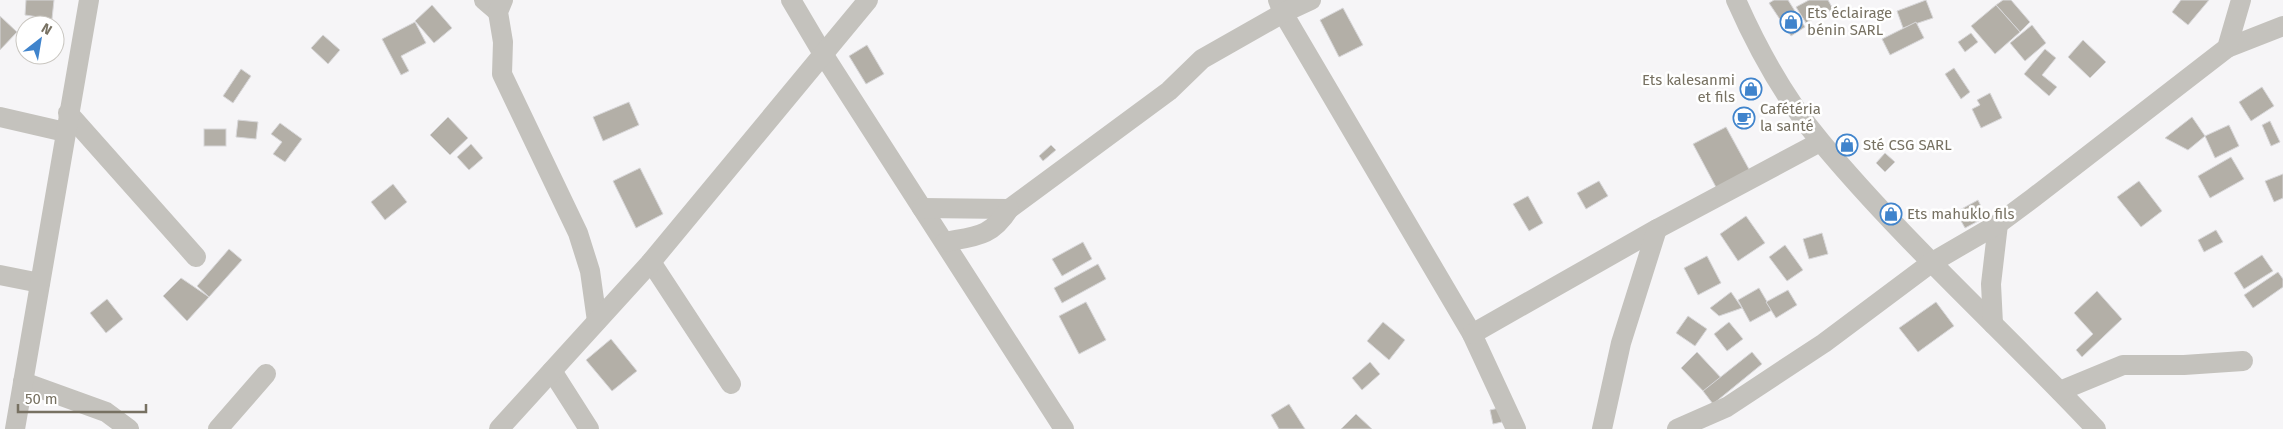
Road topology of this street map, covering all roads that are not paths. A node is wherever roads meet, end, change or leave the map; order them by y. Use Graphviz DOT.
graph roads {
  1 [pos="89,0"];
  2 [pos="791,0"];
  3 [pos="868,0"];
  4 [pos="1311,0"];
  5 [pos="1736,0"];
  6 [pos="2241,0"];
  7 [pos="495,4"];
  8 [pos="1280,6"];
  9 [pos="2283,26"];
  10 [pos="2227,48"];
  11 [pos="823,54"];
  12 [pos="0,117"];
  13 [pos="67,122"];
  14 [pos="1820,142"];
  15 [pos="922,208"];
  16 [pos="1009,209"];
  17 [pos="1998,224"];
  18 [pos="1657,229"];
  19 [pos="946,242"];
  20 [pos="196,257"];
  21 [pos="651,262"];
  22 [pos="1931,263"];
  23 [pos="0,275"];
  24 [pos="40,283"];
  25 [pos="597,321"];
  26 [pos="1993,324"];
  27 [pos="1472,334"];
  28 [pos="2244,361"];
  29 [pos="552,371"];
  30 [pos="266,374"];
  31 [pos="23,382"];
  32 [pos="731,384"];
  33 [pos="2060,391"];
  34 [pos="15,429"];
  35 [pos="129,429"];
  36 [pos="218,429"];
  37 [pos="499,429"];
  38 [pos="589,429"];
  39 [pos="1064,429"];
  40 [pos="1516,429"];
  41 [pos="1602,429"];
  42 [pos="1677,429"];
  43 [pos="2096,429"];
  1 -- 13 [label="street"];
  2 -- 11 [label="street"];
  3 -- 11 [label="street"];
  4 -- 8 [label="street"];
  5 -- 14 [label="street"];
  6 -- 10 [label="street"];
  7 -- 25 [label="street"];
  8 -- 16 [label="street"];
  8 -- 27 [label="street"];
  9 -- 10 [label="street"];
  10 -- 17 [label="street"];
  11 -- 15 [label="street"];
  11 -- 21 [label="street"];
  12 -- 13 [label="street"];
  13 -- 20 [label="street"];
  13 -- 24 [label="street"];
  14 -- 18 [label="street"];
  14 -- 22 [label="street"];
  15 -- 16 [label="street"];
  15 -- 19 [label="street"];
  16 -- 19 [label="street"];
  17 -- 22 [label="street"];
  17 -- 26 [label="street"];
  18 -- 27 [label="street"];
  18 -- 41 [label="street"];
  19 -- 39 [label="street"];
  21 -- 25 [label="street"];
  21 -- 32 [label="street"];
  22 -- 26 [label="street"];
  22 -- 42 [label="street"];
  23 -- 24 [label="street"];
  24 -- 31 [label="street"];
  25 -- 29 [label="street"];
  26 -- 33 [label="street"];
  27 -- 40 [label="street"];
  28 -- 33 [label="street"];
  29 -- 37 [label="street"];
  29 -- 38 [label="street"];
  30 -- 36 [label="street"];
  31 -- 34 [label="street"];
  31 -- 35 [label="street"];
  33 -- 43 [label="street"];
}
